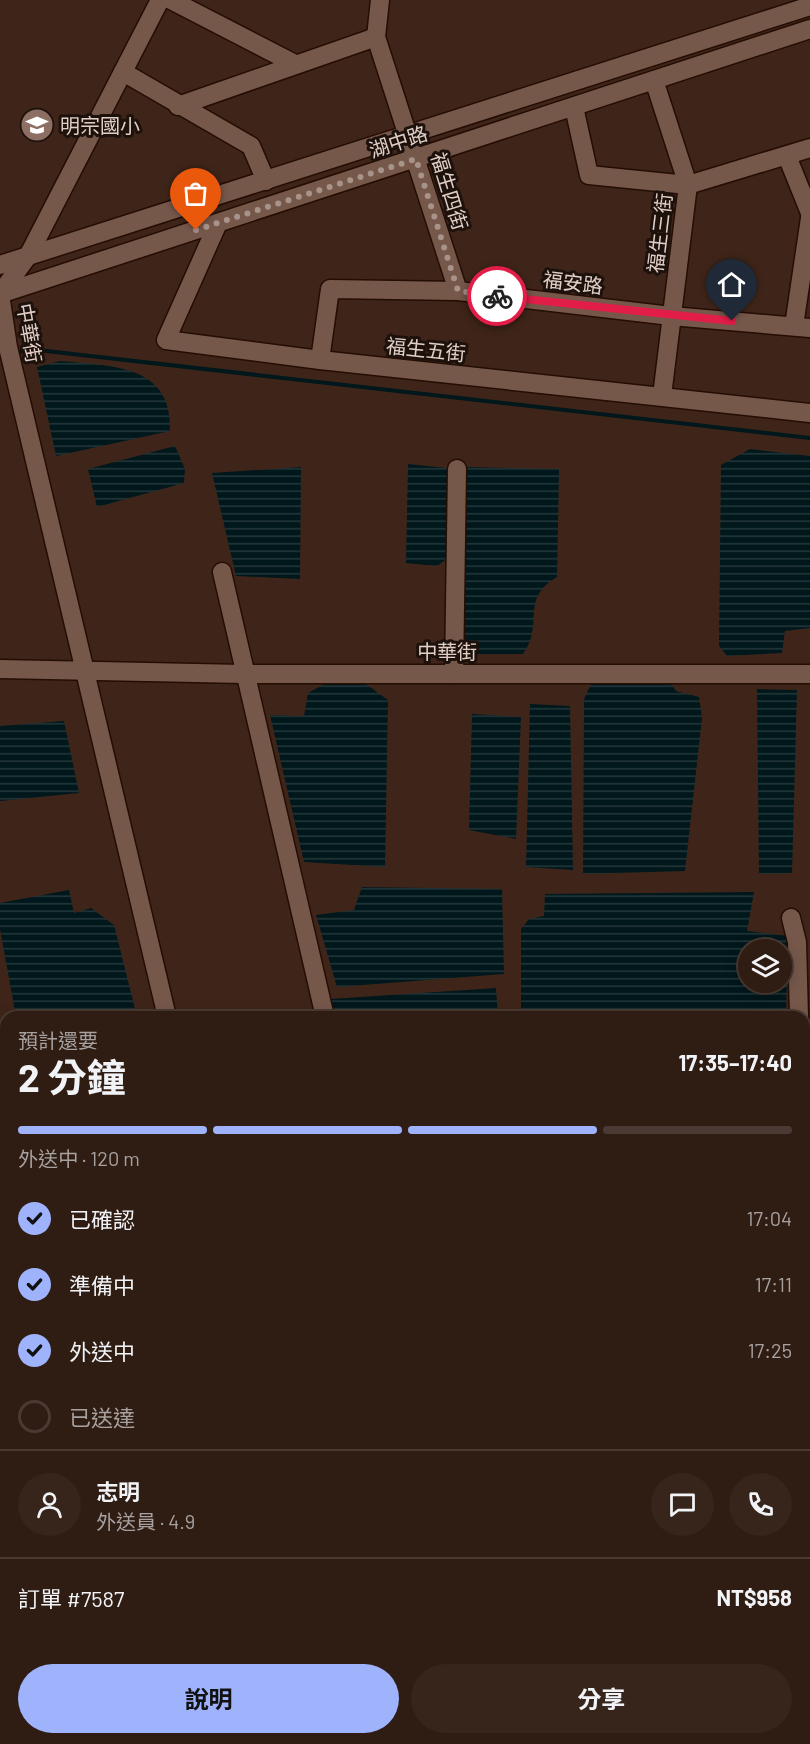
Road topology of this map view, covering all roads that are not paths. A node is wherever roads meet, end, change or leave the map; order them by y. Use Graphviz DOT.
graph roads {
  1 [pos="160,0"];
  2 [pos="171,0"];
  3 [pos="381,0"];
  4 [pos="810,6"];
  5 [pos="810,29"];
  6 [pos="376,37"];
  7 [pos="295,64"];
  8 [pos="123,72"];
  9 [pos="654,80"];
  10 [pos="178,106"];
  11 [pos="574,107"];
  12 [pos="409,135"];
  13 [pos="810,148"];
  14 [pos="787,156"];
  15 [pos="416,159"];
  16 [pos="266,181"];
  17 [pos="688,185"];
  18 [pos="810,213"];
  19 [pos="810,218"];
  20 [pos="218,223"];
  21 [pos="28,256"];
  22 [pos="0,265"];
  23 [pos="458,291"];
  24 [pos="0,294"];
  25 [pos="671,316"];
  26 [pos="802,327"];
  27 [pos="320,360"];
  28 [pos="662,396"];
  29 [pos="810,413"];
  30 [pos="457,470"];
  31 [pos="222,572"];
  32 [pos="0,669"];
  33 [pos="85,670"];
  34 [pos="244,674"];
  35 [pos="454,674"];
  36 [pos="810,674"];
  37 [pos="791,918"];
  38 [pos="166,1011"];
  39 [pos="324,1011"];
  40 [pos="799,1011"];
  1 -- 8 [label="street, 中華街"];
  2 -- 7 [label="street"];
  3 -- 6 [label="street, 福生四街"];
  4 -- 12 [label="street, 湖中路"];
  5 -- 9 [label="street, 湖中路"];
  6 -- 7 [label="street"];
  6 -- 12 [label="street, 福生四街"];
  7 -- 10 [label="street"];
  8 -- 10 [label="street"];
  8 -- 21 [label="street, 中華街"];
  9 -- 11 [label="street, 湖中路"];
  9 -- 17 [label="street, 福生三街"];
  10 -- 16 [label="street"];
  11 -- 15 [label="street, 湖中路"];
  11 -- 17 [label="street"];
  12 -- 15 [label="street, 福生四街"];
  12 -- 16 [label="street, 湖中路"];
  13 -- 14 [label="street"];
  14 -- 17 [label="street"];
  14 -- 18 [label="street"];
  15 -- 20 [label="street, 湖中路"];
  15 -- 23 [label="street, 福生四街"];
  16 -- 21 [label="street, 湖中路"];
  17 -- 25 [label="street, 福生三街"];
  19 -- 26 [label="street"];
  20 -- 24 [label="street, 湖中路"];
  20 -- 27 [label="street, 福生五街"];
  21 -- 22 [label="street, 湖中路"];
  21 -- 24 [label="street, 中華街"];
  23 -- 25 [label="street, 福安路"];
  23 -- 27 [label="street, 福安路"];
  24 -- 33 [label="street, 中華街"];
  25 -- 26 [label="street, 福安路"];
  25 -- 28 [label="street, 福生三街"];
  27 -- 28 [label="street, 福生五街"];
  28 -- 29 [label="street, 福生五街"];
  30 -- 35 [label="street"];
  31 -- 34 [label="street"];
  32 -- 33 [label="street, 中華街"];
  33 -- 34 [label="street, 中華街"];
  33 -- 38 [label="street, 中華街"];
  34 -- 35 [label="street, 中華街"];
  34 -- 39 [label="street"];
  35 -- 36 [label="street, 中華街"];
  37 -- 40 [label="street"];
}
